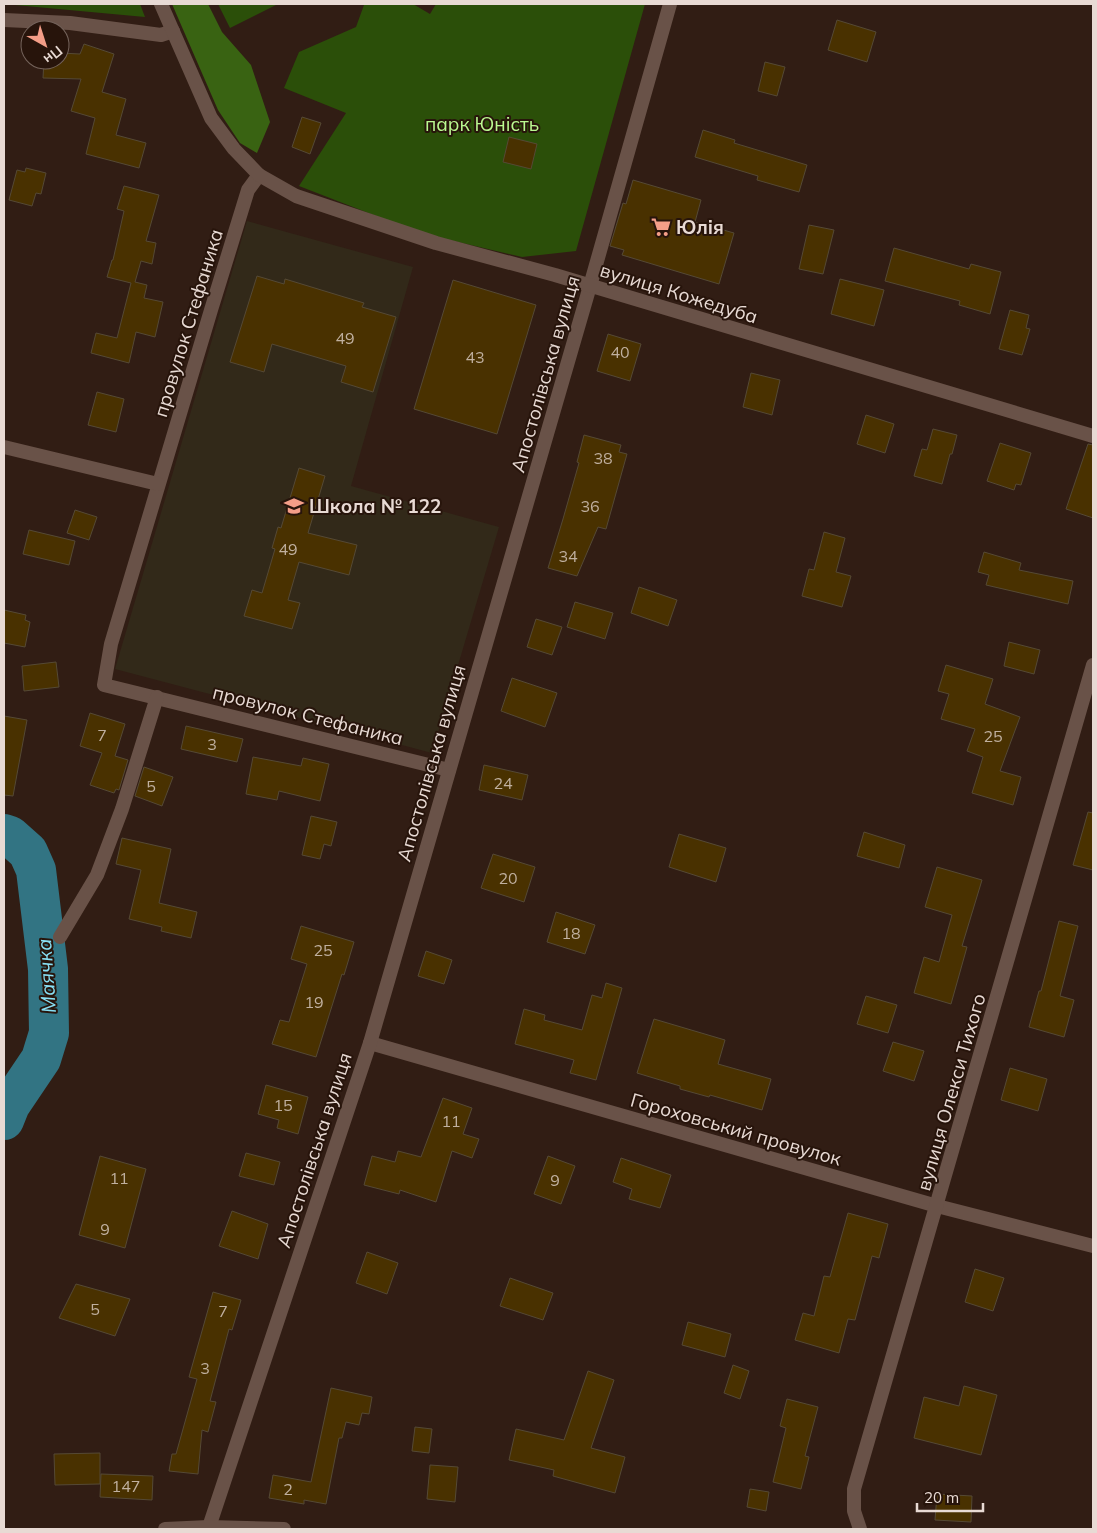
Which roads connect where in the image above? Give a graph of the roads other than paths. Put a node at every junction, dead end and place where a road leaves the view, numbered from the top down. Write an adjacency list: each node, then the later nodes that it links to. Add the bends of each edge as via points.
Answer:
1 (161, 4): 4 (street, вулиця Кожедуба)
2 (670, 4): 6 (street, Апостолівська вулиця)
3 (4, 20): 4 (street, via 70,23 161,35)
4 (173, 30): 5 (street, вулиця Кожедуба, via 211,118 234,150)
5 (259, 175): 6 (street, вулиця Кожедуба, via 296,196 436,243); 9 (street, провулок Стефаника, via 248,190)
6 (590, 286): 7 (street, вулиця Кожедуба); 12 (street, Апостолівська вулиця)
7 (1093, 436)
8 (4, 447): 9 (street)
9 (158, 484): 11 (street, провулок Стефаника, via 111,644 104,685)
10 (1093, 665): 15 (street, вулиця Олекси Тихого)
11 (157, 697): 12 (street, провулок Стефаника); 13 (street, via 122,809 96,875)
12 (449, 770): 14 (street, Апостолівська вулиця)
13 (60, 937)
14 (370, 1043): 15 (street, Гороховський провулок); 17 (street, Апостолівська вулиця)
15 (937, 1206): 16 (street, Гороховський провулок); 20 (street, вулиця Олекси Тихого, via 854,1490 854,1511)
16 (1093, 1246)
17 (209, 1527): 18 (street); 19 (street)
18 (165, 1529)
19 (284, 1529)
20 (860, 1529)

